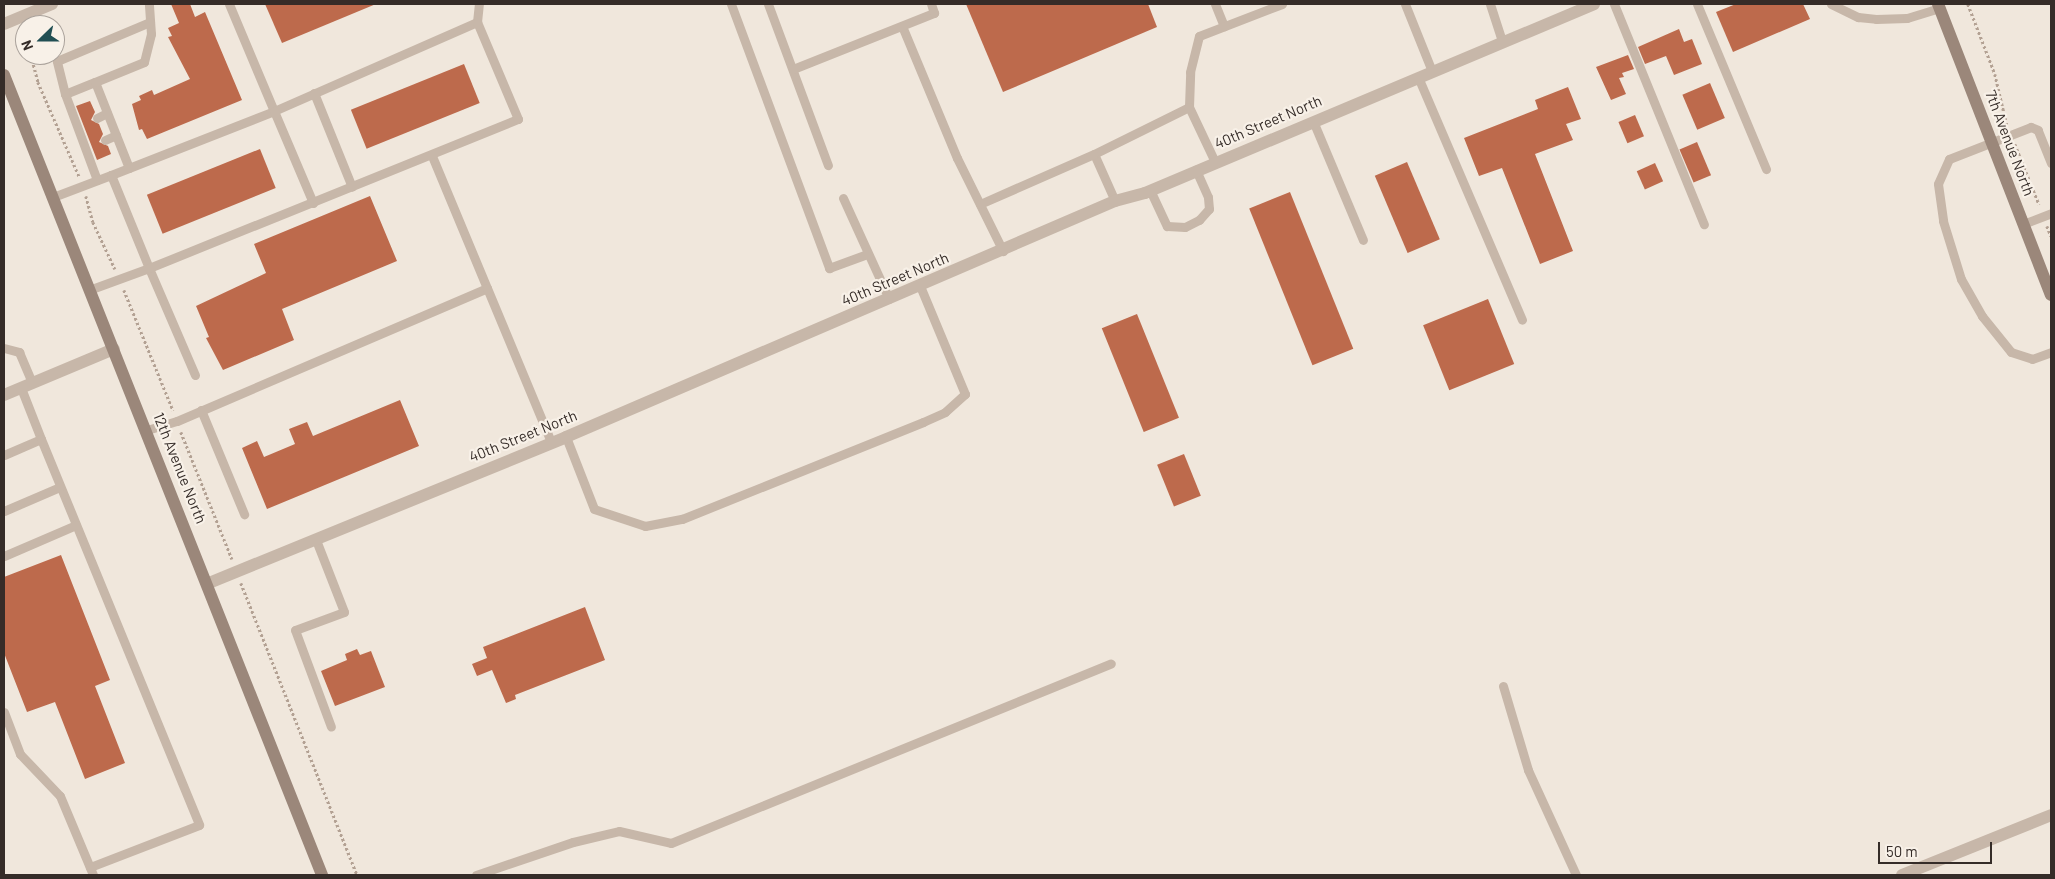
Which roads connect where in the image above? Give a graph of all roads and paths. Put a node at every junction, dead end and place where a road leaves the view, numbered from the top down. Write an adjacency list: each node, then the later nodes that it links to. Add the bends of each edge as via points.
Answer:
1 (52, 4): 20 (street)
2 (149, 4): 18 (lane)
3 (229, 4): 33 (lane)
4 (479, 4): 19 (lane)
5 (731, 4): 65 (lane, via 829,268)
6 (768, 4): 25 (lane)
7 (931, 4): 21 (lane, via 934,13)
8 (1214, 4): 22 (lane)
9 (1282, 4): 22 (lane)
10 (1405, 4): 26 (lane)
11 (1490, 4): 23 (lane)
12 (1594, 4): 23 (street, 40th Street North)
13 (1614, 4): 60 (lane)
14 (1696, 4): 47 (lane)
15 (1831, 4): 17 (lane, via 1858,17 1876,19 1907,18)
16 (1968, 4): 38 (path, via 1995,74 2002,112)
17 (1938, 6): 40 (main road, 7th Avenue North)
18 (150, 22): 29 (lane, via 144,62); 31 (lane, via 57,61)
19 (477, 22): 30 (lane); 42 (lane, via 518,119)
20 (4, 24)
21 (902, 26): 25 (lane); 58 (lane)
22 (1224, 26): 32 (lane, via 1199,36 1190,72)
23 (1502, 41): 26 (street, 40th Street North)
24 (34, 65): 51 (path)
25 (793, 69): 45 (lane)
26 (1432, 71): 28 (street, 40th Street North)
27 (4, 75): 54 (main road, 12th Avenue North)
28 (1418, 77): 36 (street, 40th Street North); 73 (lane)
29 (95, 82): 31 (lane); 34 (lane)
30 (314, 93): 33 (lane); 52 (lane)
31 (65, 94): 50 (lane, via 80,125)
32 (1189, 107): 41 (lane); 43 (lane)
33 (274, 111): 46 (lane); 57 (lane)
34 (107, 114): 35 (lane); 37 (lane)
35 (97, 118)
36 (1313, 121): 43 (street, 40th Street North); 63 (lane)
37 (116, 135): 39 (lane); 46 (lane)
38 (2011, 136): 40 (lane); 44 (lane, via 2035,126); 59 (path)
39 (106, 140)
40 (1993, 143): 61 (main road, 7th Avenue North); 76 (lane, via 1949,160 1938,184 1943,221 1962,280 1982,316 2010,352 2032,359)
41 (1094, 154): 56 (lane); 58 (lane)
42 (432, 156): 52 (lane); 69 (lane)
43 (1215, 162): 48 (street, 40th Street North)
44 (2051, 163)
45 (828, 166)
46 (129, 168): 49 (lane)
47 (1766, 169)
48 (1196, 170): 53 (street, 40th Street North); 53 (lane, via 1208,197 1209,209 1199,220 1185,226 1167,226)
49 (112, 175): 50 (lane); 66 (lane)
50 (97, 180): 51 (lane)
51 (82, 186): 54 (lane); 67 (path, via 93,222)
52 (352, 187): 57 (lane)
53 (1150, 190): 56 (street, 40th Street North)
54 (53, 197): 70 (main road, 12th Avenue North)
55 (843, 198): 65 (lane)
56 (1116, 201): 64 (street, 40th Street North)
57 (313, 203): 66 (lane)
58 (980, 204): 64 (lane)
59 (2048, 215): 61 (lane); 62 (path)
60 (1704, 224)
61 (2023, 224): 71 (main road, 7th Avenue North)
62 (2051, 236)
63 (1364, 240)
64 (1003, 251): 68 (street, 40th Street North)
65 (867, 254): 72 (lane)
66 (149, 268): 67 (lane); 77 (lane)
67 (119, 279): 70 (lane); 81 (path)
68 (920, 286): 72 (street, 40th Street North); 83 (lane, via 965,394 945,412 922,422 682,518 645,526 594,509)
69 (487, 288): 80 (lane); 85 (lane)
70 (89, 290): 75 (main road, 12th Avenue North)
71 (2051, 294)
72 (889, 299): 83 (street, 40th Street North)
73 (1522, 320)
74 (4, 348): 78 (lane, via 19,352)
75 (114, 349): 78 (street); 82 (main road, 12th Avenue North)
76 (2051, 352)
77 (195, 375)
78 (27, 386): 79 (street); 84 (lane)
79 (4, 395)
80 (200, 410): 81 (lane); 89 (lane)
81 (177, 420): 82 (lane); 93 (path)
82 (147, 430): 94 (main road, 12th Avenue North)
83 (566, 437): 85 (street, 40th Street North)
84 (41, 439): 86 (lane); 87 (lane)
85 (551, 442): 91 (street, 40th Street North)
86 (4, 455)
87 (60, 487): 88 (lane); 90 (lane)
88 (4, 511)
89 (244, 514)
90 (76, 525): 92 (lane); 100 (lane, via 199,825)
91 (316, 540): 93 (street, 40th Street North); 98 (lane, via 344,612 295,630)
92 (4, 556)
93 (237, 572): 94 (street, 40th Street North); 102 (path)
94 (209, 584): 101 (main road, 12th Avenue North)
95 (1111, 663): 103 (lane, via 671,843 619,831 573,842)
96 (1503, 686): 104 (lane, via 1528,770)
97 (4, 712): 100 (lane, via 20,754 60,796)
98 (331, 727)
99 (2051, 815): 105 (street)
100 (91, 871)
101 (322, 875)
102 (357, 875)
103 (476, 875)
104 (1576, 875)
105 (1902, 875)

